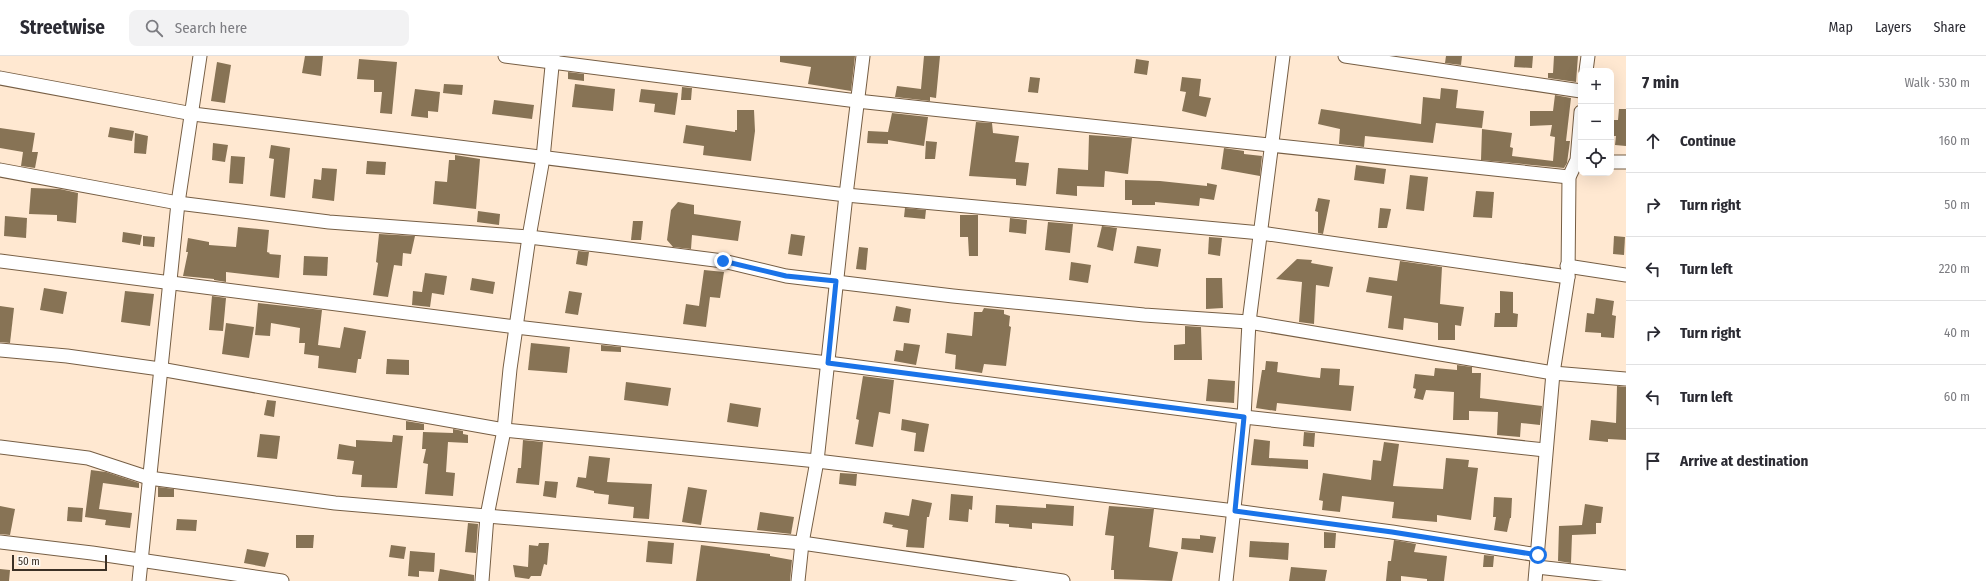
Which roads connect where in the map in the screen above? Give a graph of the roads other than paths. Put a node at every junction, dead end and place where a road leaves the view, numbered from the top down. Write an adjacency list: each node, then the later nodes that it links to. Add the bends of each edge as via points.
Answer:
1 (200, 56): 12 (street)
2 (505, 56): 7 (street)
3 (863, 56): 11 (street)
4 (1283, 56): 13 (street)
5 (1345, 56): 10 (street)
6 (1588, 56): 8 (street)
7 (553, 58): 11 (street); 14 (street)
8 (1586, 68)
9 (0, 78): 12 (street)
10 (1578, 91)
11 (857, 101): 13 (street); 20 (street)
12 (193, 114): 14 (street); 21 (street)
13 (1272, 145): 19 (street); 22 (street)
14 (543, 158): 20 (street); 23 (street)
15 (1578, 162): 19 (street)
16 (1614, 162): 17 (street)
17 (1626, 162)
18 (0, 170): 21 (street)
19 (1569, 177): 25 (street)
20 (846, 195): 22 (street); 27 (street)
21 (178, 203): 23 (street, via 329,222); 28 (street)
22 (1261, 233): 25 (street); 29 (street)
23 (529, 237): 27 (street, via 723,261 786,276); 30 (street)
24 (0, 261): 28 (street)
25 (1567, 272): 26 (street); 34 (street)
26 (1626, 275)
27 (836, 281): 29 (street, via 953,296 1144,315); 32 (street)
28 (170, 284): 30 (street); 33 (street)
29 (1249, 322): 34 (street); 36 (street)
30 (516, 327): 32 (street); 37 (street)
31 (0, 350): 33 (street, via 68,356)
32 (828, 363): 36 (street); 40 (street)
33 (160, 369): 37 (street); 41 (street)
34 (1553, 373): 35 (street); 39 (street)
35 (1626, 379)
36 (1244, 417): 39 (street); 42 (street)
37 (504, 430): 40 (street); 43 (street)
38 (0, 447): 41 (street, via 88,458)
39 (1545, 450): 47 (street)
40 (817, 461): 42 (street); 45 (street)
41 (149, 478): 43 (street, via 335,503); 46 (street)
42 (1235, 511): 47 (street, via 1392,532); 54 (street)
43 (488, 516): 45 (street); 51 (street)
44 (0, 542): 46 (street)
45 (802, 543): 52 (street); 53 (street)
46 (141, 560): 49 (street); 50 (street)
47 (1538, 561): 48 (street); 55 (street)
48 (1626, 577)
49 (139, 581)
50 (282, 581)
51 (482, 581)
52 (798, 581)
53 (1063, 581)
54 (1226, 581)
55 (1535, 581)

